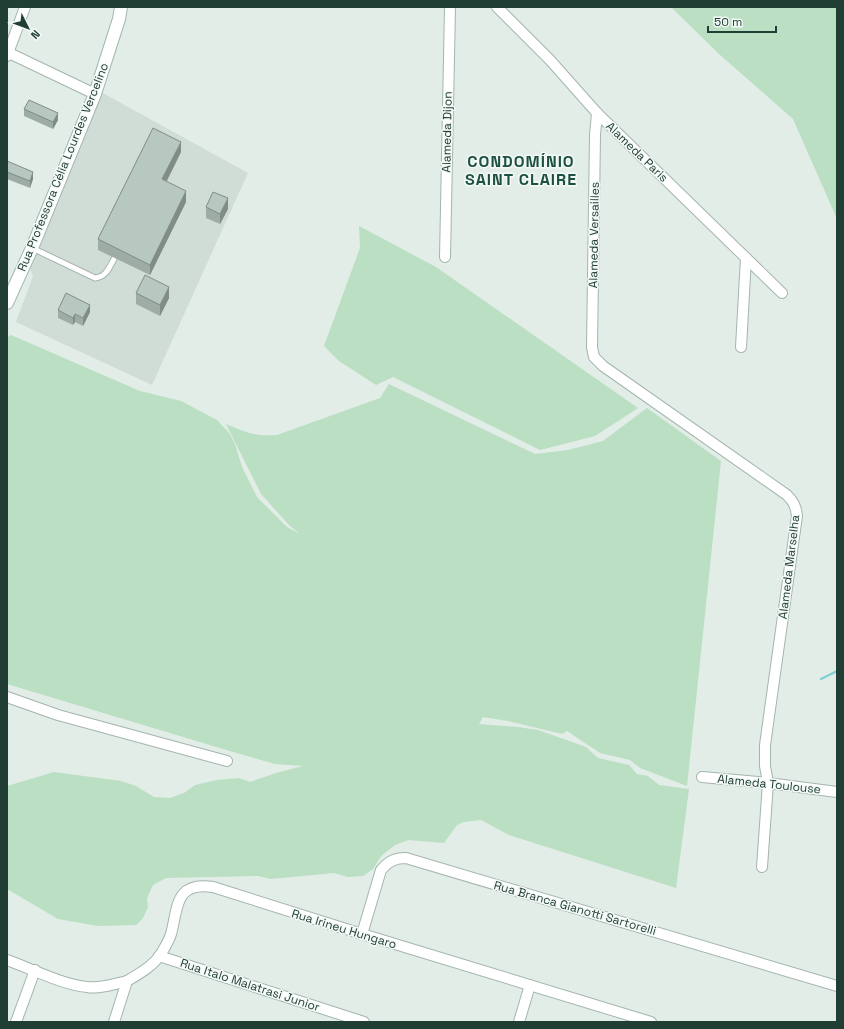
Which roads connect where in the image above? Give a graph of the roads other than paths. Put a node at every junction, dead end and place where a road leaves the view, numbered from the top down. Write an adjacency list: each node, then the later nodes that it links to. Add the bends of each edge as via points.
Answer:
1 (24, 7): 5 (street)
2 (121, 7): 6 (main road, Rua Professora Célia Lourdes Vercelino)
3 (450, 7): 9 (street, Alameda Dijon)
4 (497, 7): 7 (street, Alameda Paris, via 550,60)
5 (8, 53): 6 (street)
6 (95, 94): 8 (main road, Rua Professora Célia Lourdes Vercelino)
7 (597, 113): 10 (street, Alameda Paris); 15 (street, Alameda Versailles, via 594,182)
8 (32, 248): 11 (lane, via 95,278 106,273); 13 (main road, Rua Professora Célia Lourdes Vercelino)
9 (445, 257)
10 (746, 258): 12 (street, Alameda Paris); 14 (street)
11 (114, 259)
12 (782, 293)
13 (7, 302)
14 (741, 347)
15 (594, 357): 19 (street, Alameda Marselha, via 603,366 787,495 796,506 797,516 765,745)
16 (7, 697): 17 (street, via 58,715)
17 (227, 761)
18 (702, 777): 19 (street, Alameda Toulouse)
19 (768, 783): 20 (street, Alameda Toulouse); 21 (street, Alameda Marselha)
20 (837, 792)
21 (762, 867)
22 (362, 934): 23 (street, Rua Irineu Hungaro, via 204,886 195,887 181,897 170,936); 27 (street, Rua Irineu Hungaro); 28 (street, Rua Branca Gianotti Sartorelli, via 381,870 392,860 406,858)
23 (160, 956): 26 (street, Rua Irineu Hungaro); 31 (street, Rua Italo Malatrasi Junior)
24 (7, 960): 25 (street, Rua Irineu Hungaro)
25 (35, 970): 26 (street, Rua Irineu Hungaro, via 88,988 106,987); 29 (street)
26 (127, 981): 30 (street)
27 (530, 985): 32 (street); 33 (street, Rua Irineu Hungaro)
28 (837, 986)
29 (16, 1022)
30 (114, 1022)
31 (364, 1022)
32 (519, 1022)
33 (652, 1022)

